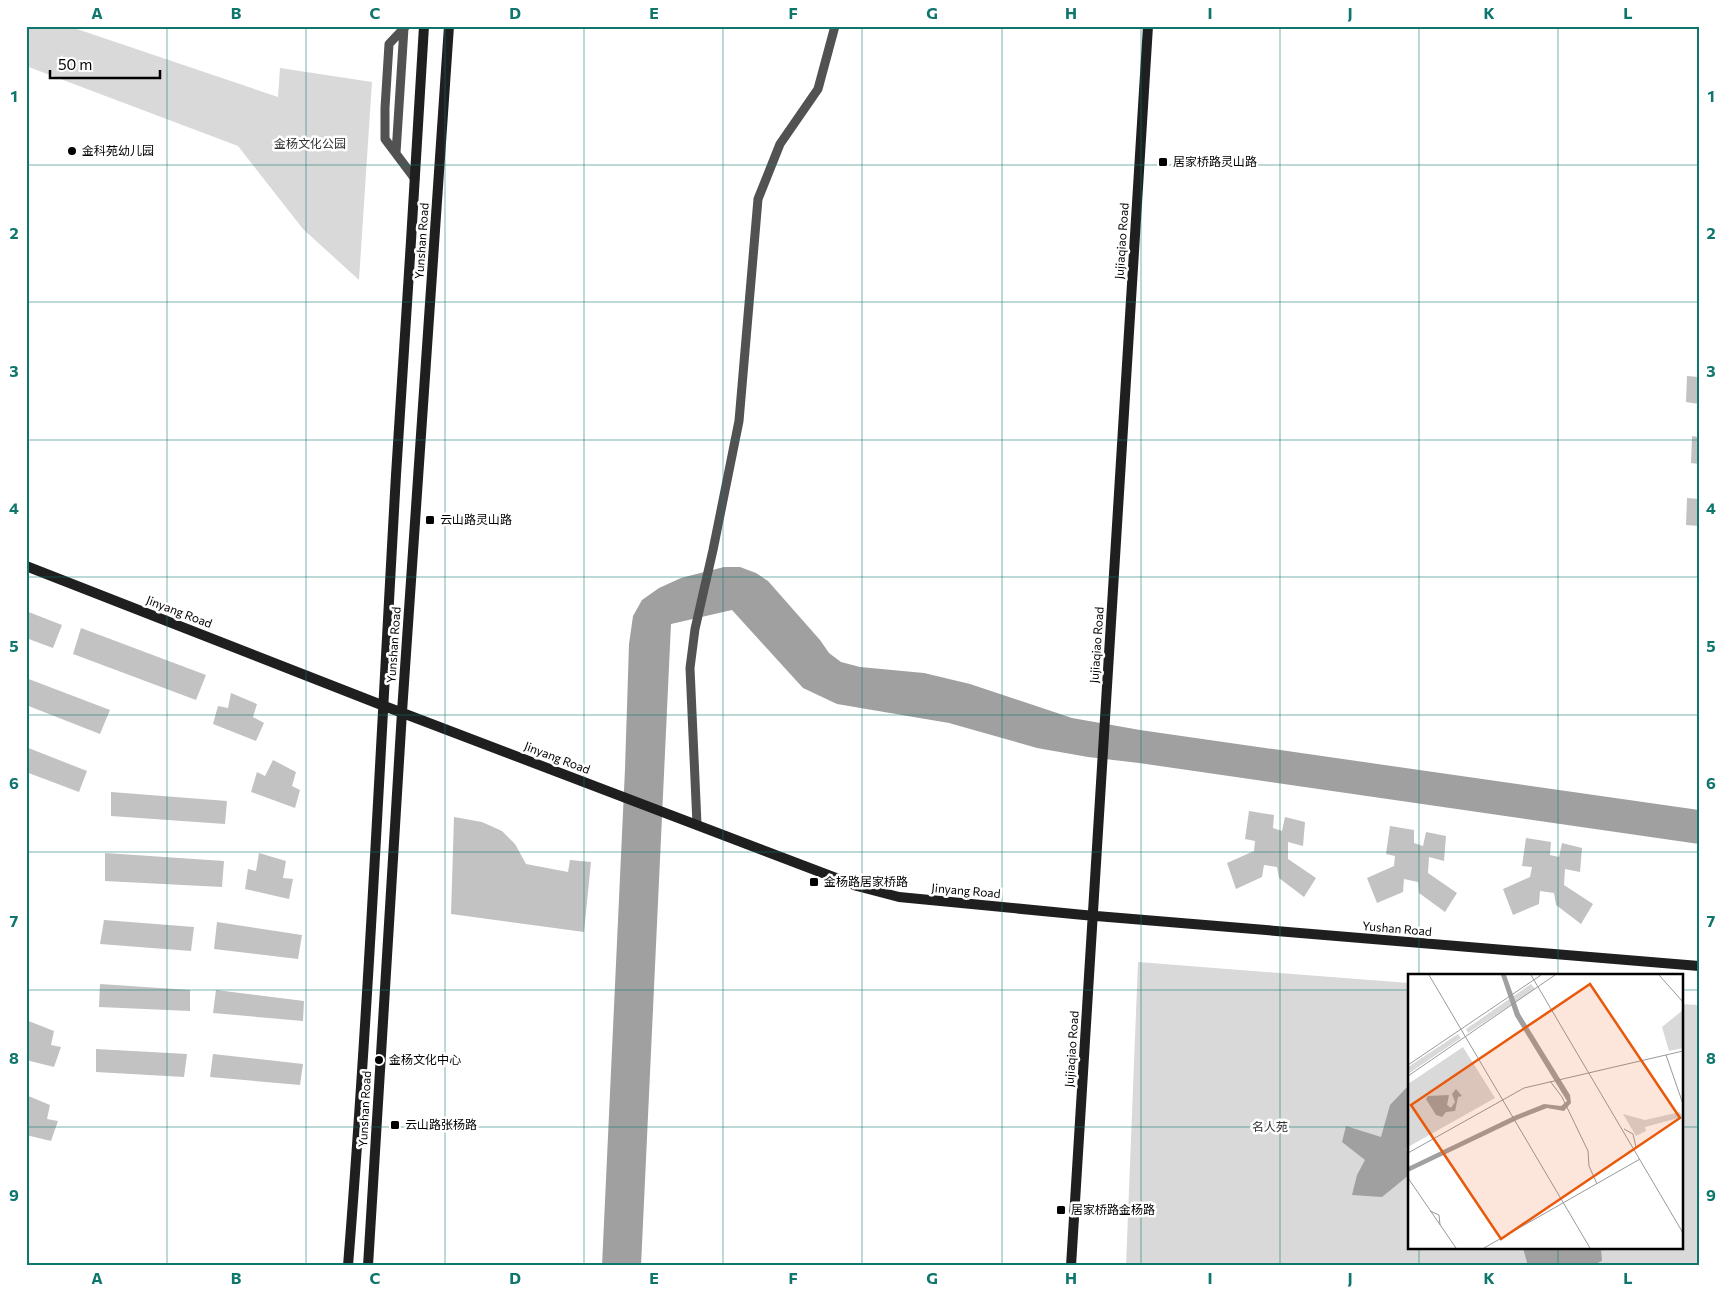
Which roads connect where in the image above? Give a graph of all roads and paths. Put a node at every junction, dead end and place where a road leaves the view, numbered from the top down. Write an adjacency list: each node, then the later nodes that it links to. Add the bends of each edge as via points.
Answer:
1 (424, 26): 7 (street, Yunshan Road)
2 (449, 26): 10 (street, Yunshan Road)
3 (835, 26): 11 (lane, via 818,89 780,144 758,199 739,421 695,629 690,668)
4 (1148, 26): 12 (street, Jujiaqiao Road)
5 (405, 27): 6 (lane); 6 (lane, via 389,44 385,139)
6 (396, 153): 7 (lane)
7 (415, 179): 9 (street, Yunshan Road)
8 (26, 566): 9 (street, Jinyang Road)
9 (384, 706): 10 (street, Jinyang Road); 14 (street, Yunshan Road)
10 (402, 712): 11 (street, Jinyang Road); 15 (street, Yunshan Road)
11 (697, 824): 12 (street, Jinyang Road, via 857,886 899,897)
12 (1093, 916): 13 (street, Yushan Road); 16 (street, Jujiaqiao Road)
13 (1699, 966)
14 (348, 1266)
15 (368, 1266)
16 (1071, 1266)

